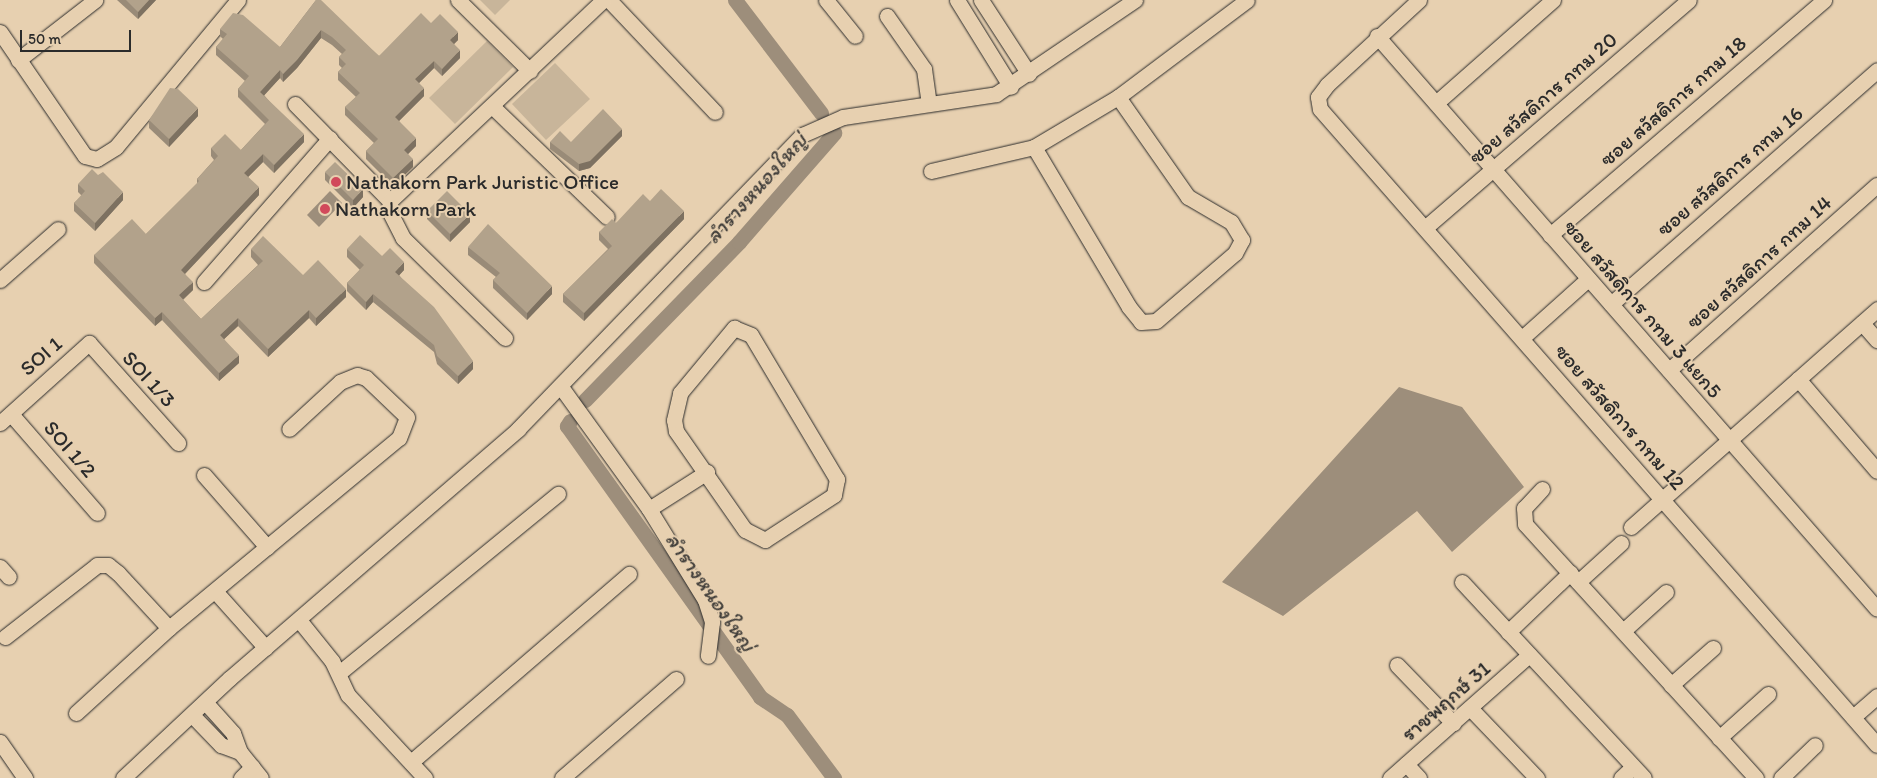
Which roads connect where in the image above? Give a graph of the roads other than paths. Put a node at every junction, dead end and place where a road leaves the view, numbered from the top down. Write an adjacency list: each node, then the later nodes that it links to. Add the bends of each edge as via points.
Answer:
1 (95, 0): 19 (street)
2 (238, 0): 19 (street, via 116,147 97,159 85,156)
3 (458, 0): 21 (street)
4 (603, 0): 21 (street)
5 (609, 0): 29 (street)
6 (826, 0): 17 (street)
7 (957, 0): 23 (street)
8 (981, 0): 22 (street)
9 (1135, 0): 22 (street)
10 (1248, 0): 24 (street)
11 (1419, 0): 18 (street)
12 (1553, 0): 26 (street)
13 (1689, 0): 32 (street, ซอย สวัสดิการ กทม 20)
14 (1824, 0): 39 (street, ซอย สวัสดิการ กทม 18)
15 (887, 16): 25 (street, via 924,68)
16 (0, 32): 19 (street)
17 (855, 36)
18 (1377, 36): 26 (street, ซอย สวัสดิการ กทม 3 แยก5); 37 (street, ซอย สวัสดิการ กทม 12, via 1318,97 1327,120)
19 (18, 60)
20 (1877, 70): 43 (street, ซอย สวัสดิการ กทม 16)
21 (530, 71): 28 (street)
22 (1029, 74): 23 (street)
23 (1011, 87): 25 (street, via 996,94)
24 (1118, 96): 31 (street); 31 (street, via 1188,196 1235,226 1242,240 1235,253 1156,321 1141,322 1129,307)
25 (928, 103): 52 (street, via 843,117 802,135)
26 (1436, 103): 32 (street, ซอย สวัสดิการ กทม 3 แยก5)
27 (295, 104): 30 (street)
28 (493, 107): 35 (street); 36 (street)
29 (715, 112)
30 (330, 138): 35 (street); 42 (street)
31 (1034, 147): 33 (street)
32 (1493, 169): 37 (street, ซอย สวัสดิการ กทม 20); 39 (street, ซอย สวัสดิการ กทม 3 แยก5)
33 (931, 171)
34 (1877, 185): 50 (street, ซอย สวัสดิการ กทม 14)
35 (390, 201): 46 (street, via 389,211 404,238)
36 (606, 217)
37 (1426, 227): 47 (street, ซอย สวัสดิการ กทม 12)
38 (58, 229): 41 (street)
39 (1550, 234): 40 (street, ซอย สวัสดิการ กทม 3 แยก5)
40 (1588, 279): 43 (street, ซอย สวัสดิการ กทม 3 แยก5); 47 (street)
41 (0, 280)
42 (204, 282)
43 (1611, 304): 50 (street, ซอย สวัสดิการ กทม 3 แยก5)
44 (1877, 309): 45 (street)
45 (1862, 323): 48 (street); 51 (street)
46 (505, 338)
47 (1522, 338): 62 (street, ซอย สวัสดิการ กทม 12)
48 (1877, 340)
49 (89, 343): 53 (street, SOI 1); 56 (street, SOI 1/3)
50 (1669, 370): 55 (street, ซอย สวัสดิการ กทม 3 แยก5)
51 (1798, 378): 55 (street); 57 (street)
52 (561, 387): 63 (street); 74 (street)
53 (6, 418): 64 (street, SOI 1/2)
54 (289, 429): 67 (street, via 340,382 356,375 366,378 407,417 399,438)
55 (1729, 440): 62 (street); 73 (street, ซอย สวัสดิการ กทม 3 แยก5)
56 (178, 443)
57 (1877, 471)
58 (707, 472): 58 (street, via 745,530 765,540 834,495 837,479 751,335 742,329 734,328 726,337 680,393 675,406 676,431); 63 (street)
59 (204, 475): 67 (street)
60 (1542, 489): 69 (street, via 1521,516)
61 (558, 494): 84 (street)
62 (1662, 499): 65 (street); 93 (street, ซอย สวัสดิการ กทม 12)
63 (649, 509): 81 (street, via 705,600 712,622)
64 (97, 513)
65 (1630, 527)
66 (1621, 543): 69 (street)
67 (267, 547): 71 (street)
68 (629, 574): 100 (street)
69 (1574, 578): 76 (street); 77 (street)
70 (1462, 582): 77 (street)
71 (215, 591): 75 (street); 79 (street)
72 (1666, 592): 76 (street)
73 (1877, 609)
74 (299, 620): 79 (street); 84 (street)
75 (169, 628): 78 (street, via 118,573 108,565 97,565); 91 (street)
76 (1622, 631): 86 (street)
77 (1508, 632): 82 (street)
78 (5, 637)
79 (266, 648): 89 (street)
80 (1713, 648): 86 (street)
81 (710, 650)
82 (1529, 655): 90 (street, ราชพฤกษ์ 31); 102 (street)
83 (1397, 665): 94 (street)
84 (339, 673): 100 (street, via 348,695)
85 (676, 679): 108 (street)
86 (1671, 684): 95 (street)
87 (1768, 694): 95 (street)
88 (1877, 696): 93 (street)
89 (206, 703): 92 (street); 99 (street, via 234,733)
90 (1470, 708): 94 (street, ราชพฤกษ์ 31); 111 (street)
91 (76, 713)
92 (192, 716): 99 (street, via 221,746); 105 (street)
93 (1852, 717): 97 (street, ซอย สวัสดิการ กทม 12)
94 (1453, 723): 101 (street, ราชพฤกษ์ 31)
95 (1719, 738): 113 (street)
96 (0, 742): 104 (street)
97 (1877, 745)
98 (1815, 746): 114 (street)
99 (240, 752): 103 (street)
100 (411, 762): 107 (street)
101 (1406, 764): 109 (street, ราชพฤกษ์ 31); 110 (street)
102 (1638, 772): 112 (street)
103 (257, 773): 106 (street)
104 (25, 778)
105 (123, 778)
106 (240, 778)
107 (425, 778)
108 (562, 778)
109 (1390, 778)
110 (1419, 778)
111 (1537, 778)
112 (1621, 778)
113 (1756, 778)
114 (1781, 778)

